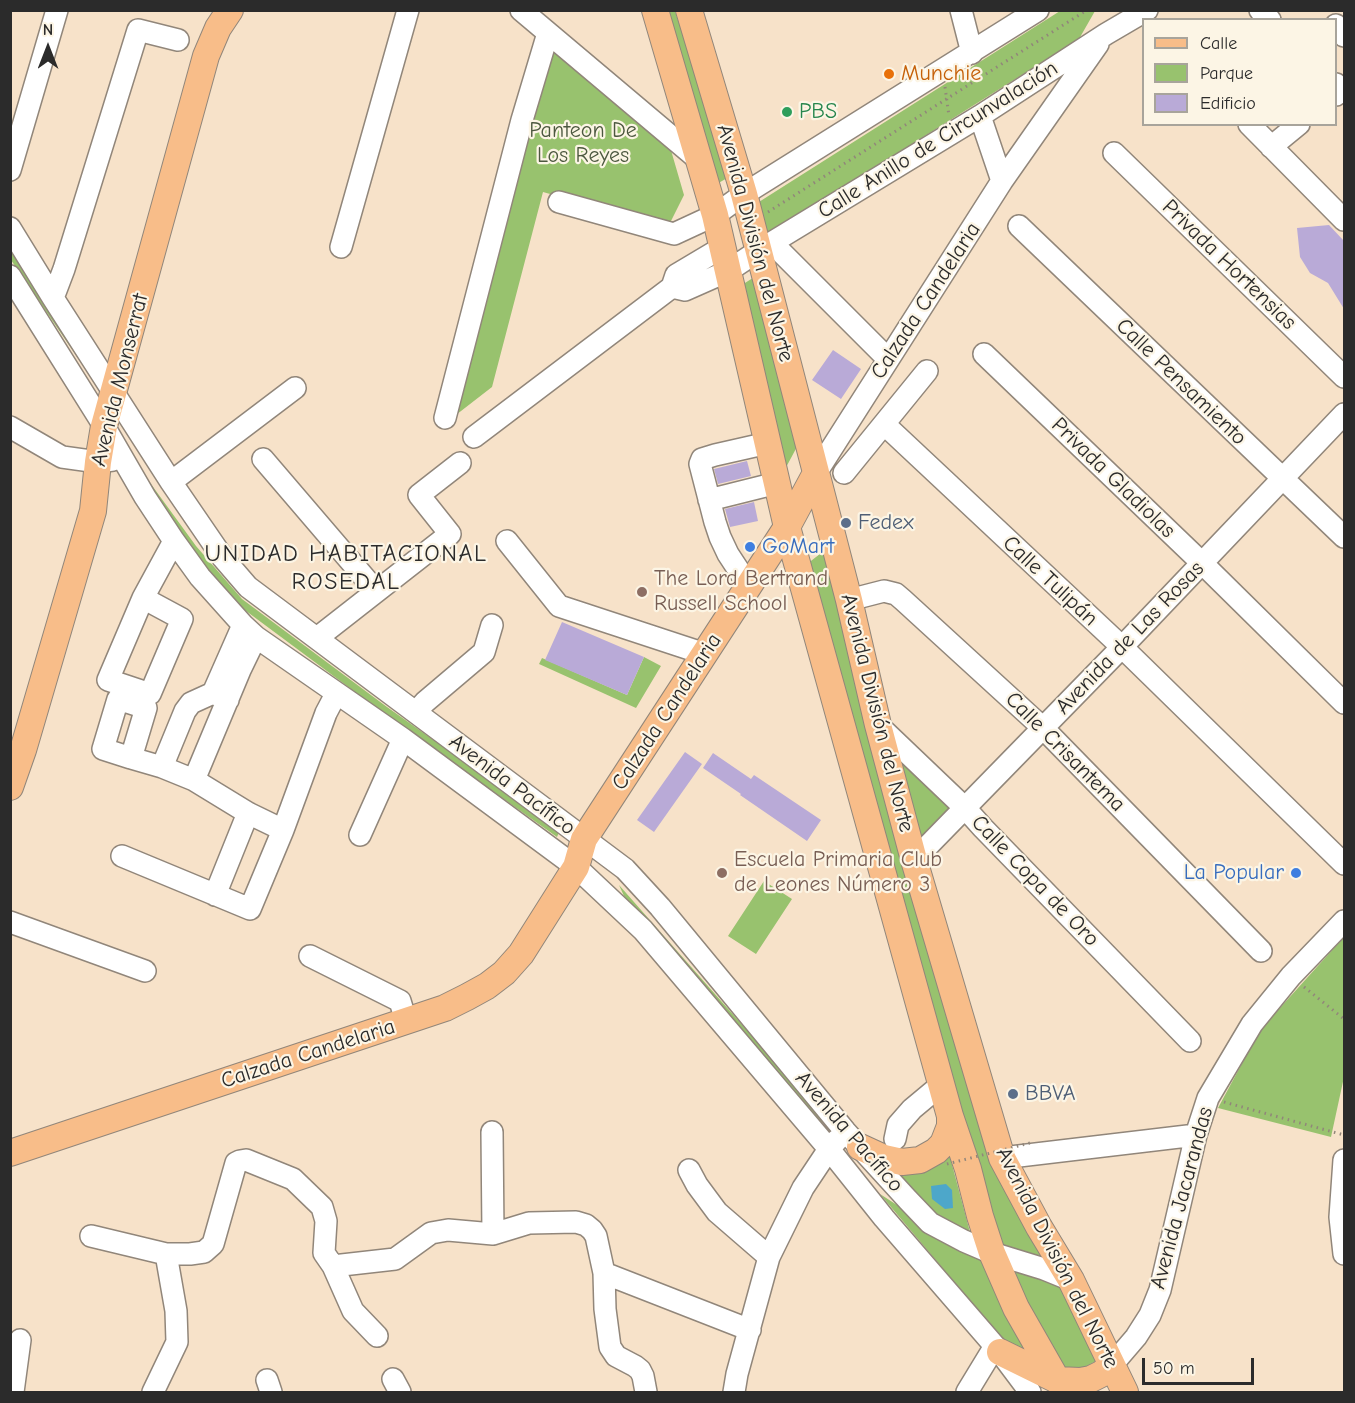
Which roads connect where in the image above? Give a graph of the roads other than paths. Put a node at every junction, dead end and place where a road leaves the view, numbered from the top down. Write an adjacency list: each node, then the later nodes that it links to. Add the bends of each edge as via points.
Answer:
1 (57, 10): 21 (street)
2 (230, 10): 39 (main road, Avenida Monserrat, via 206,56)
3 (408, 10): 29 (street)
4 (521, 10): 11 (street)
5 (655, 10): 20 (main road, Avenida División del Norte)
6 (689, 10): 23 (main road, Avenida División del Norte)
7 (961, 10): 14 (street)
8 (1038, 10): 14 (street)
9 (1119, 10): 12 (street, Calzada Candelaria)
10 (1144, 15): 12 (street, Calle Anillo de Circunvalación)
11 (548, 33): 20 (street); 41 (street)
12 (1106, 34): 15 (street, Calle Anillo de Circunvalación); 22 (street, Calzada Candelaria)
13 (178, 40): 33 (street, via 138,30)
14 (972, 53): 23 (street)
15 (980, 116): 22 (street); 30 (street, Calle Anillo de Circunvalación)
16 (1251, 126): 18 (street)
17 (1297, 126): 18 (street)
18 (1271, 147): 25 (street)
19 (1114, 153): 37 (street, Privada Hortensias)
20 (699, 160): 26 (main road, Avenida División del Norte)
21 (10, 170)
22 (1002, 181): 35 (street, Calzada Candelaria)
23 (744, 194): 26 (street); 30 (main road, Avenida División del Norte, via 751,222)
24 (559, 202): 26 (street, via 674,234)
25 (1342, 212)
26 (715, 215): 31 (main road, Avenida División del Norte)
27 (1019, 226): 54 (street, Calle Pensamiento)
28 (10, 228): 33 (street, Avenida Pacífico)
29 (341, 247)
30 (765, 247): 31 (street, Calle Anillo de Circunvalación); 35 (street); 52 (main road, Avenida División del Norte)
31 (725, 259): 45 (street, Calle Anillo de Circunvalación, via 676,275 672,287); 46 (main road, Avenida División del Norte)
32 (10, 276): 43 (street, Avenida Pacífico)
33 (53, 298): 39 (street, Avenida Pacífico)
34 (984, 354): 62 (street, Privada Gladiolas)
35 (888, 358): 52 (street, Calzada Candelaria)
36 (927, 371): 42 (street)
37 (1344, 377)
38 (295, 388): 55 (street)
39 (113, 391): 43 (main road, Avenida Monserrat); 47 (street, Avenida Pacífico)
40 (1344, 414): 54 (street, Avenida de Las Rosas)
41 (445, 418)
42 (884, 424): 53 (street); 70 (street, Calle Tulipán)
43 (104, 426): 48 (street, Avenida Pacífico); 50 (main road, Avenida Monserrat)
44 (10, 427): 50 (street, via 62,457)
45 (474, 437)
46 (768, 443): 56 (main road, Avenida División del Norte); 57 (street, via 702,459)
47 (147, 446): 48 (street); 55 (street, Avenida Pacífico)
48 (123, 459): 50 (street); 60 (street, Avenida Pacífico)
49 (263, 459): 64 (street)
50 (98, 462): 79 (main road, Avenida Monserrat, via 93,511)
51 (460, 463): 64 (street, via 419,495 450,534)
52 (816, 473): 58 (main road, Calzada Candelaria); 66 (main road, Avenida División del Norte)
53 (844, 473)
54 (1283, 479): 59 (street, Calle Pensamiento); 62 (street, Avenida de Las Rosas)
55 (171, 482): 69 (street, Avenida Pacífico, via 223,558 248,587)
56 (777, 483): 57 (street); 58 (main road, Avenida División del Norte)
57 (709, 500): 63 (street, via 728,554)
58 (787, 527): 63 (main road, Calzada Candelaria); 101 (main road, Avenida División del Norte)
59 (1344, 537)
60 (174, 541): 65 (street); 68 (street, Avenida Pacífico, via 200,577)
61 (507, 542): 71 (street, via 559,606)
62 (1202, 563): 70 (street, Avenida de Las Rosas); 74 (street, Privada Gladiolas)
63 (749, 586): 71 (main road, Calzada Candelaria)
64 (376, 591): 69 (street)
65 (143, 598)
66 (849, 600): 76 (main road, Avenida División del Norte); 77 (street, Calle Crisantema, via 884,591 896,594)
67 (492, 625): 75 (street, via 484,652)
68 (249, 631): 72 (street, Avenida Pacífico); 73 (street)
69 (317, 638): 75 (street, Avenida Pacífico)
70 (1122, 647): 77 (street, Avenida de Las Rosas); 91 (street, Calle Tulipán)
71 (705, 654): 88 (main road, Calzada Candelaria)
72 (336, 694): 78 (street, Avenida Pacífico); 86 (street)
73 (220, 697): 81 (street, via 191,703); 82 (street)
74 (1344, 703)
75 (416, 711): 88 (street, Avenida Pacífico)
76 (878, 725): 84 (street, Calle Copa de Oro); 90 (main road, Avenida División del Norte)
77 (1043, 728): 84 (street, Avenida de Las Rosas); 96 (street, Calle Crisantema)
78 (403, 739): 87 (street); 92 (street, Avenida Pacífico)
79 (17, 747): 83 (main road, Avenida Monserrat)
80 (131, 758): 81 (street)
81 (162, 767): 82 (street)
82 (194, 780): 85 (street)
83 (10, 787)
84 (965, 808): 90 (street, Avenida de Las Rosas); 100 (street, Calle Copa de Oro)
85 (248, 813): 86 (street); 93 (street)
86 (284, 830): 93 (street, via 250,909)
87 (360, 835)
88 (584, 840): 92 (main road, Calzada Candelaria); 105 (street, Avenida Pacífico, via 625,869 660,907)
89 (122, 856): 93 (street)
90 (914, 860): 109 (main road, Avenida División del Norte)
91 (1344, 864)
92 (576, 867): 99 (main road, Calzada Candelaria, via 521,954 504,973 445,1008); 107 (street, Avenida Pacífico, via 643,930)
93 (215, 895)
94 (1344, 921): 104 (street, Avenida Jacarandas, via 1252,1024 1208,1098)
95 (10, 922): 98 (street)
96 (1261, 951)
97 (310, 956): 99 (street, via 399,1001)
98 (145, 971)
99 (406, 1021): 108 (main road, Calzada Candelaria)
100 (1190, 1041)
101 (942, 1084): 102 (main road, Avenida División del Norte); 106 (street, via 898,1125)
102 (950, 1116): 105 (main road, via 943,1144 920,1160 884,1158); 114 (main road, Avenida División del Norte)
103 (492, 1132): 112 (street)
104 (1196, 1136): 109 (street); 125 (street, Avenida Jacarandas, via 1160,1290 1136,1337)
105 (853, 1139): 107 (street); 114 (street, Avenida Pacífico, via 930,1223)
106 (896, 1139)
107 (829, 1149): 117 (street, via 803,1188); 124 (street, Avenida Pacífico)
108 (10, 1152)
109 (1002, 1158): 120 (main road, Avenida División del Norte)
110 (1344, 1160): 116 (street, via 1340,1217)
111 (689, 1170): 117 (street, via 717,1212)
112 (493, 1234): 118 (street, via 448,1230 430,1233 395,1259); 119 (street, via 530,1223 586,1225 596,1236)
113 (91, 1236): 115 (street)
114 (992, 1253): 120 (street, Avenida Pacífico); 126 (main road, Avenida División del Norte, via 1016,1308)
115 (166, 1254): 118 (street, via 204,1252 213,1244 236,1163 246,1160 293,1179 322,1207 326,1221 324,1253); 128 (street, via 177,1342)
116 (1344, 1254)
117 (769, 1257): 121 (street)
118 (333, 1266): 122 (street, via 352,1311)
119 (604, 1273): 121 (street); 129 (street, via 610,1347 616,1356 640,1370)
120 (1071, 1280): 125 (main road, Avenida División del Norte)
121 (750, 1330): 130 (street)
122 (377, 1336)
123 (20, 1340): 127 (street)
124 (997, 1349): 126 (main road); 131 (street); 132 (street)
125 (1112, 1365): 126 (main road, via 1101,1374); 133 (main road, Avenida División del Norte)
126 (1062, 1386)
127 (14, 1392)
128 (153, 1392)
129 (646, 1392)
130 (734, 1392)
131 (967, 1392)
132 (1030, 1392)
133 (1125, 1392)

